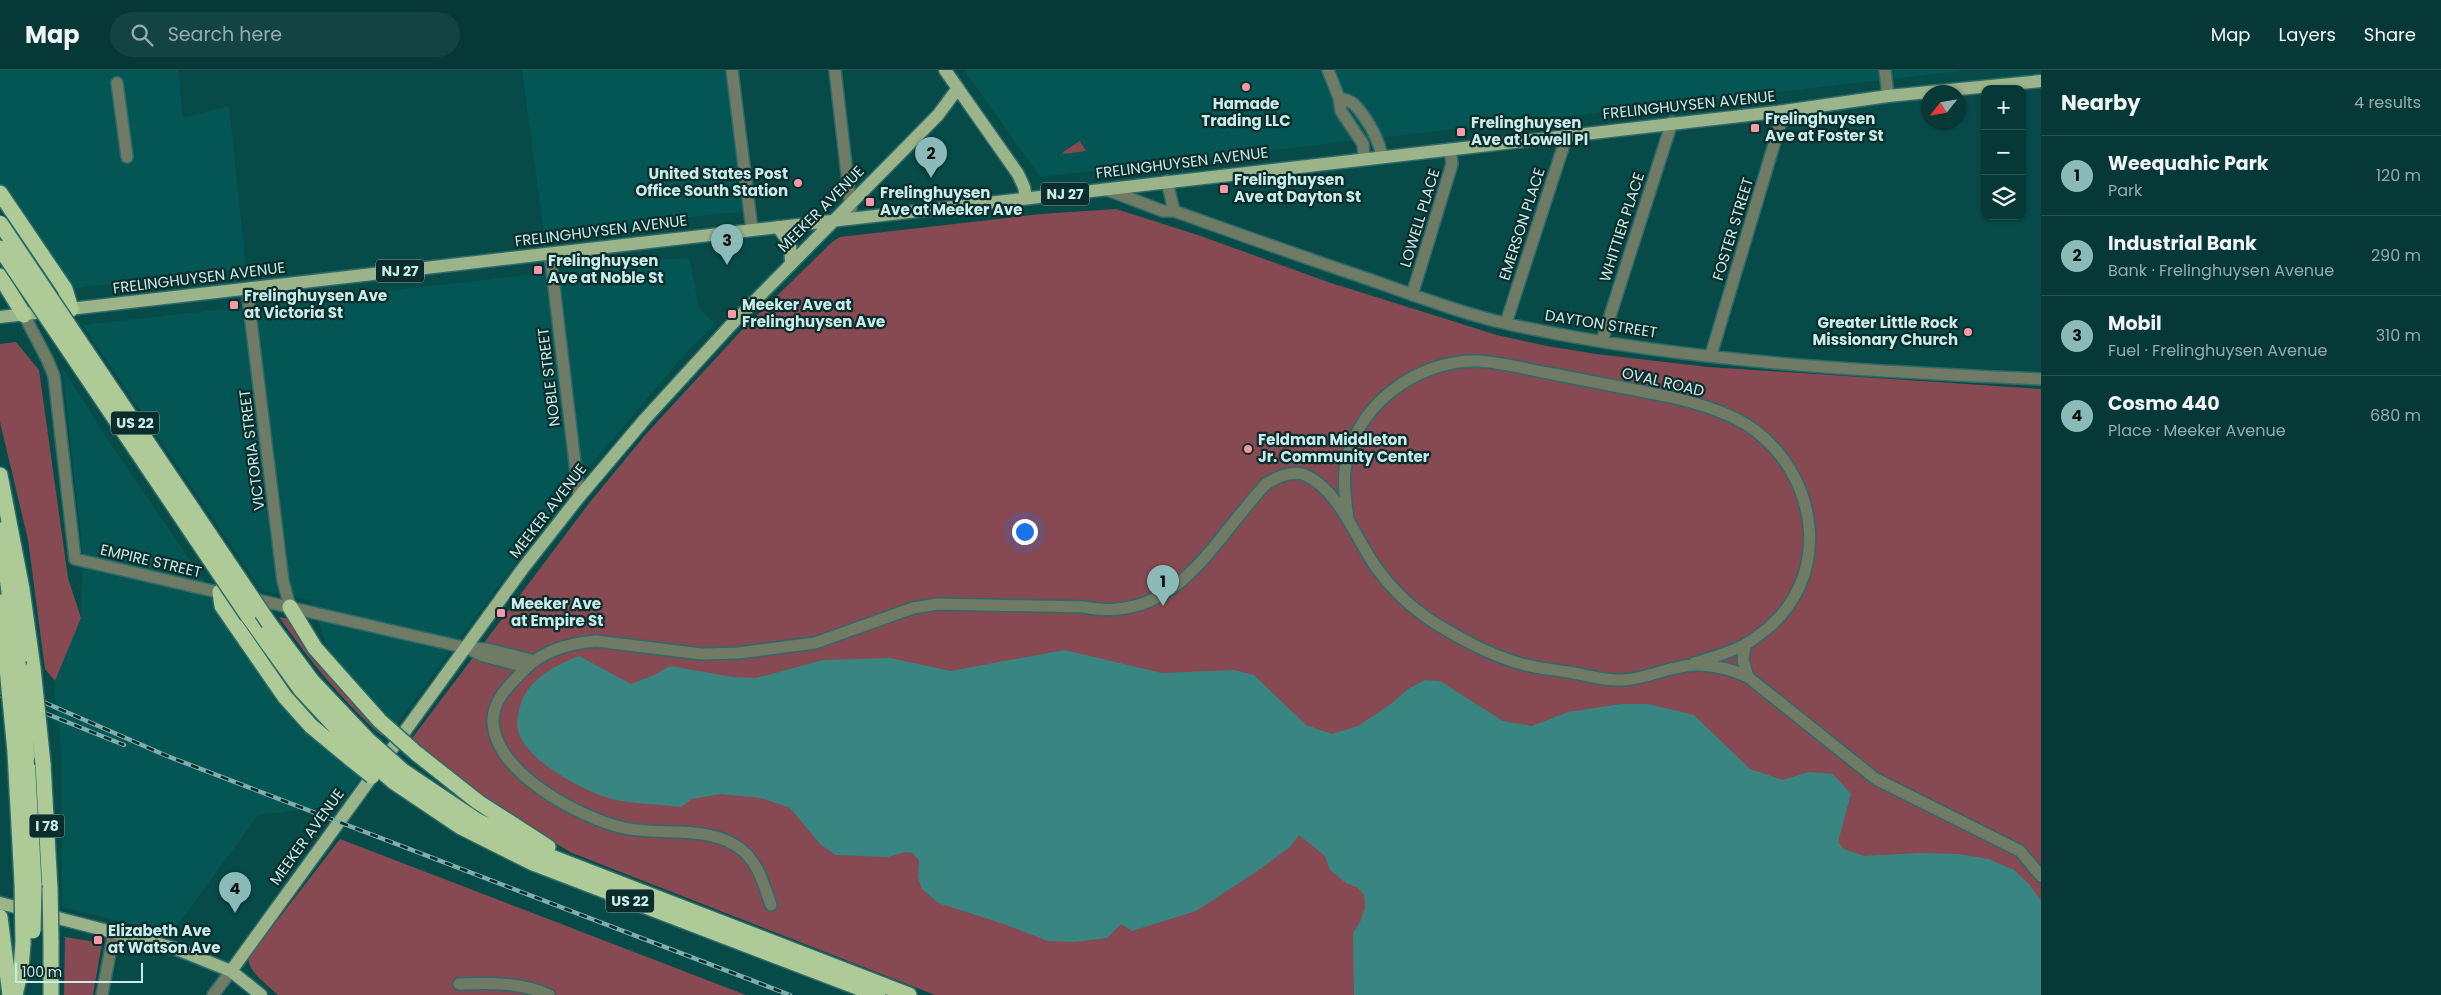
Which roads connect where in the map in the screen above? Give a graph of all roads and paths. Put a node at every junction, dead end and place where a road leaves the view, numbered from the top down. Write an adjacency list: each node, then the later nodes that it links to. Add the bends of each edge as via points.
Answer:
1 (732, 70): 28 (street)
2 (835, 70): 22 (street)
3 (945, 70): 8 (main road)
4 (1328, 70): 10 (street)
5 (1885, 70): 9 (street)
6 (2041, 81): 9 (main road, FRELINGHUYSEN AVENUE / NJ 27)
7 (117, 83): 15 (street)
8 (958, 88): 21 (main road, via 1018,174); 22 (main road, MEEKER AVENUE, via 943,109)
9 (1888, 96): 11 (main road, FRELINGHUYSEN AVENUE / NJ 27)
10 (1339, 98): 16 (street, via 1352,102 1380,143); 17 (street, via 1340,111 1363,144)
11 (1784, 111): 12 (main road, FRELINGHUYSEN AVENUE / NJ 27); 41 (street, FOSTER STREET)
12 (1672, 122): 13 (main road, FRELINGHUYSEN AVENUE / NJ 27); 40 (street, WHITTIER PLACE)
13 (1568, 135): 14 (main road, FRELINGHUYSEN AVENUE / NJ 27); 39 (street, EMERSON PLACE)
14 (1450, 149): 16 (main road, FRELINGHUYSEN AVENUE / NJ 27); 34 (street, LOWELL PLACE, via 1452,164)
15 (127, 157)
16 (1382, 157): 17 (main road, FRELINGHUYSEN AVENUE / NJ 27)
17 (1364, 159): 18 (main road, FRELINGHUYSEN AVENUE / NJ 27)
18 (1167, 181): 19 (main road, FRELINGHUYSEN AVENUE / NJ 27); 23 (street)
19 (1104, 189): 21 (main road, FRELINGHUYSEN AVENUE / NJ 27); 23 (street, DAYTON STREET, via 1163,211)
20 (2, 197): 36 (highway, via 65,289)
21 (1026, 198): 24 (main road, FRELINGHUYSEN AVENUE / NJ 27)
22 (850, 202): 24 (street); 25 (main road, MEEKER AVENUE)
23 (1174, 211): 34 (street, DAYTON STREET)
24 (853, 218): 25 (main road, FRELINGHUYSEN AVENUE / NJ 27)
25 (832, 221): 27 (main road, FRELINGHUYSEN AVENUE / NJ 27); 31 (main road, MEEKER AVENUE)
26 (0, 223): 57 (highway, US 22, bridge)
27 (778, 227): 28 (main road, FRELINGHUYSEN AVENUE / NJ 27); 31 (main road, via 790,244)
28 (752, 230): 30 (main road, FRELINGHUYSEN AVENUE / NJ 27)
29 (0, 248): 57 (highway, US 22, bridge, via 248,616 301,690)
30 (550, 253): 33 (main road, FRELINGHUYSEN AVENUE / NJ 27); 44 (street, NOBLE STREET)
31 (791, 262): 44 (main road, MEEKER AVENUE)
32 (1, 278): 35 (highway, via 4,288); 37 (highway)
33 (247, 289): 36 (main road, FRELINGHUYSEN AVENUE / NJ 27); 50 (street, VICTORIA STREET, via 283,581)
34 (1412, 295): 39 (street, DAYTON STREET)
35 (0, 299)
36 (71, 309): 37 (main road, FRELINGHUYSEN AVENUE / NJ 27)
37 (24, 314): 38 (main road, FRELINGHUYSEN AVENUE / NJ 27); 48 (street, EMPIRE STREET, via 54,376 75,560)
38 (0, 317)
39 (1506, 323): 40 (street, DAYTON STREET)
40 (1602, 342): 41 (street, DAYTON STREET)
41 (1711, 356): 42 (street, DAYTON STREET)
42 (2041, 379)
43 (0, 474): 45 (highway)
44 (579, 496): 52 (main road, MEEKER AVENUE)
45 (4, 519): 47 (highway)
46 (1348, 520): 51 (street, OVAL ROAD, via 1346,469 1350,450 1364,423 1380,402 1400,385 1438,366 1465,362 1496,363 1698,403 1742,422 1767,442 1792,473 1805,503 1810,543 1800,588 1783,614); 54 (street, via 1317,483 1295,473 1266,484 1184,582 1160,598 1132,608 1103,610 938,604 913,608 815,643 702,654 596,641 553,650); 55 (street, via 1378,571 1412,605 1448,631 1497,656 1523,664 1622,680)
47 (11, 562): 53 (highway); 69 (highway, I 78, bridge, via 33,668 43,764 50,889)
48 (220, 592): 50 (street, EMPIRE STREET); 57 (highway, via 222,606 285,697 319,733)
49 (0, 602): 53 (highway)
50 (290, 607): 52 (street, EMPIRE STREET); 60 (highway, bridge, via 315,648 380,721 416,754 516,828)
51 (1745, 645): 55 (street, OVAL ROAD); 56 (street, via 1743,660)
52 (467, 648): 54 (street, EMPIRE STREET, via 483,656); 65 (main road, MEEKER AVENUE)
53 (12, 659): 68 (highway, bridge, via 28,884 28,944)
54 (531, 664): 62 (street, via 507,688 493,720 499,741 514,766 550,795 600,820 624,828 712,835 736,845 756,864)
55 (1685, 666): 56 (street, via 1715,667)
56 (1748, 677): 59 (street, via 1876,779 2003,841 2020,851)
57 (359, 750): 58 (highway, bridge); 58 (highway, US 22, bridge)
58 (396, 781): 60 (highway, US 22, via 457,808 546,855); 74 (highway, US 22, via 424,811 548,870)
59 (2041, 876)
60 (627, 887): 75 (highway, US 22)
61 (0, 902): 64 (main road)
62 (771, 905)
63 (0, 917): 67 (highway)
64 (114, 932): 65 (main road, via 174,948); 70 (street)
65 (231, 971): 71 (street, MEEKER AVENUE); 72 (main road)
66 (459, 984): 73 (street, via 496,983 535,988)
67 (10, 995)
68 (16, 995)
69 (51, 995)
70 (102, 995)
71 (213, 995)
72 (260, 995)
73 (549, 995)
74 (878, 995)
75 (909, 995)

